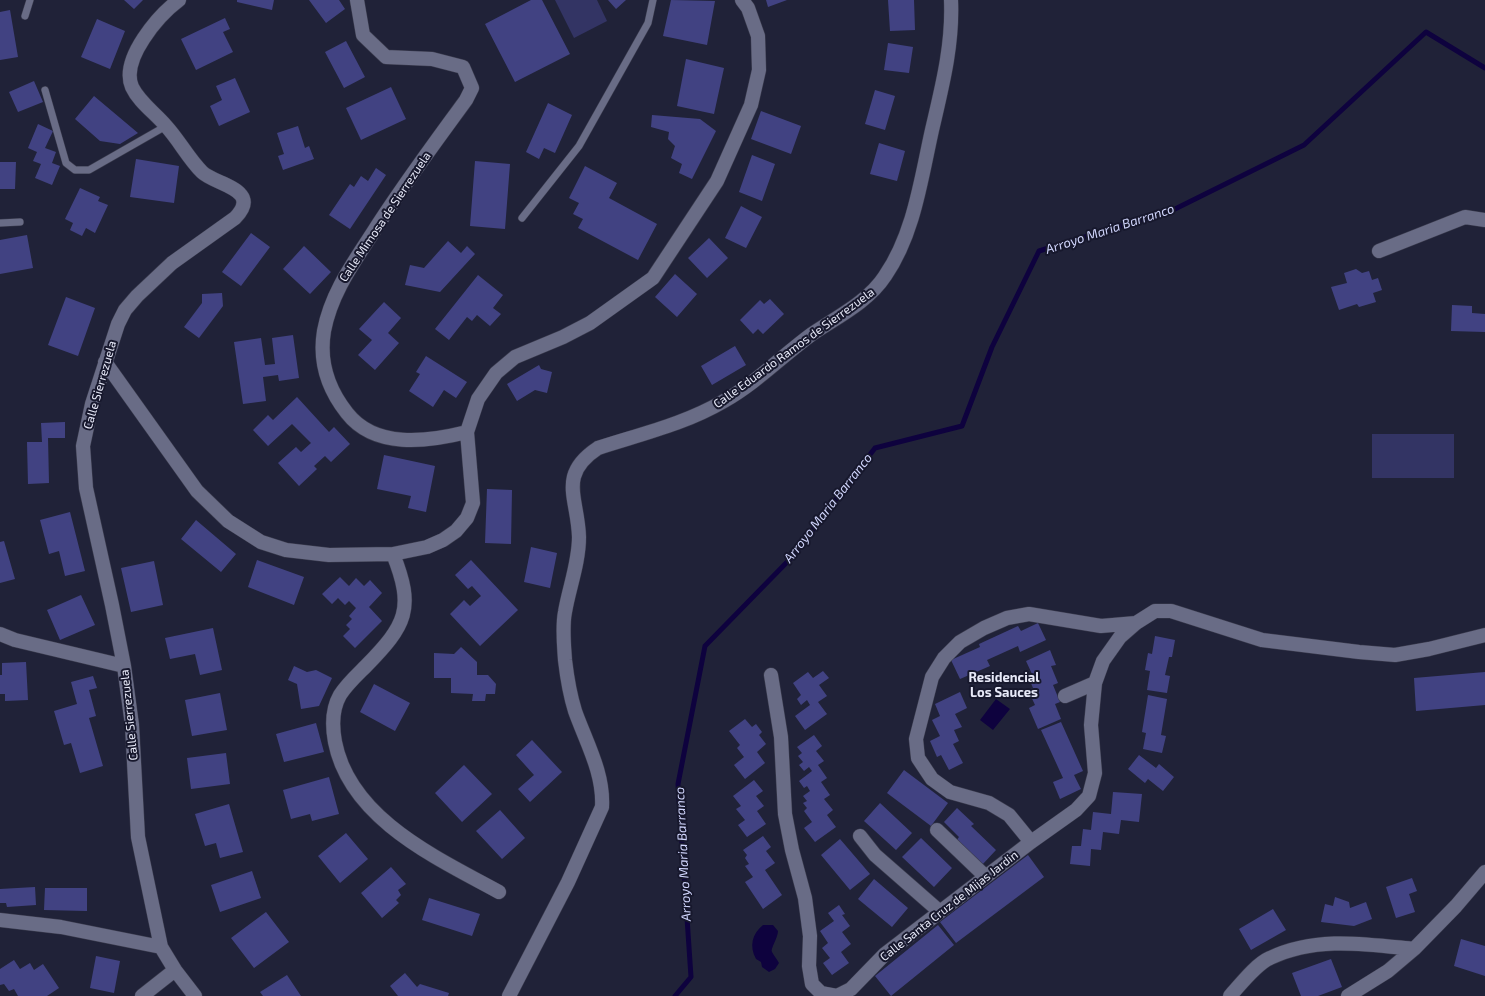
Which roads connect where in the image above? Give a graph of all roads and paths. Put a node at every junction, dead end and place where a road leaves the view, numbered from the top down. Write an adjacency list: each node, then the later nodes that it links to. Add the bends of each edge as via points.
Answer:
1 (30, 0): 7 (lane)
2 (179, 0): 9 (street, Calle Sierrezuela, via 141,42 132,59 130,75 132,86 139,98)
3 (357, 0): 16 (street, Calle Mimosa de Sierrezuela, via 362,35 386,57 432,60 463,67 472,88 342,280 324,332 323,356 327,381 338,402 352,419 370,432 393,439 414,441 438,440)
4 (653, 0): 10 (lane, via 648,23 579,146)
5 (742, 0): 16 (street, via 748,8 758,36 759,70 751,105 718,182 653,278 590,322 515,357 496,373 478,399)
6 (951, 0): 38 (street, Calle Eduardo Ramos de Sierrezuela, via 952,23 948,57 909,227 886,275 876,288 726,400 690,419 598,448 586,456 576,468 573,483 579,537 564,614 565,661 575,710 600,782 602,807 568,882)
7 (25, 16)
8 (45, 90): 9 (lane, via 66,163 75,170 89,170)
9 (166, 126): 15 (street, Calle Sierrezuela, via 202,172 237,189 243,205 234,218 172,263 137,296 125,310 118,324)
10 (522, 218)
11 (1485, 220): 14 (street, via 1465,217)
12 (20, 222): 13 (lane)
13 (0, 223)
14 (1379, 251)
15 (105, 362): 17 (street, via 197,491 222,516 243,532 261,542 309,554); 21 (street, Calle Sierrezuela, via 87,424 83,446 84,466 86,488)
16 (467, 432): 17 (street, via 473,503 467,518 456,531 443,540 427,547)
17 (393, 554): 30 (street, via 402,575 406,597 404,615 396,632 340,696 334,712 332,729 336,750 353,785 386,823 425,852)
18 (1136, 623): 20 (street, via 1155,612 1171,611 1262,640 1395,655); 23 (street, Calle Santa Cruz de Mijas Jardin, via 1120,637 1103,661); 27 (street, via 1101,626 1029,614 1007,618 960,642 944,658 932,677 916,739 918,758 932,779 950,792 989,803 1009,815)
19 (0, 634): 21 (street, via 15,640)
20 (1485, 635)
21 (124, 666): 33 (street, Calle Sierrezuela, via 132,725 138,837)
22 (771, 675): 31 (street, Calle Santa Cruz de Mijas Jardin, via 781,737 785,814 805,898 812,984 820,993 837,996 851,989 885,954)
23 (1095, 683): 24 (street); 27 (street, Calle Santa Cruz de Mijas Jardin, via 1091,724 1095,773 1089,796 1076,810)
24 (1065, 696)
25 (937, 830): 29 (street)
26 (860, 836): 31 (street, via 875,855)
27 (1031, 842): 29 (street, Calle Santa Cruz de Mijas Jardin)
28 (1485, 872): 34 (street)
29 (985, 876): 31 (street, Calle Santa Cruz de Mijas Jardin)
30 (499, 892)
31 (939, 911)
32 (0, 920): 33 (street, via 61,926)
33 (161, 947): 35 (street, Calle Sierrezuela)
34 (1414, 949): 39 (street, via 1355,943 1313,944 1268,958); 40 (street, via 1388,972)
35 (175, 970): 36 (street); 37 (street, Calle Sierrezuela)
36 (142, 996)
37 (195, 996)
38 (509, 996)
39 (1230, 996)
40 (1348, 996)

